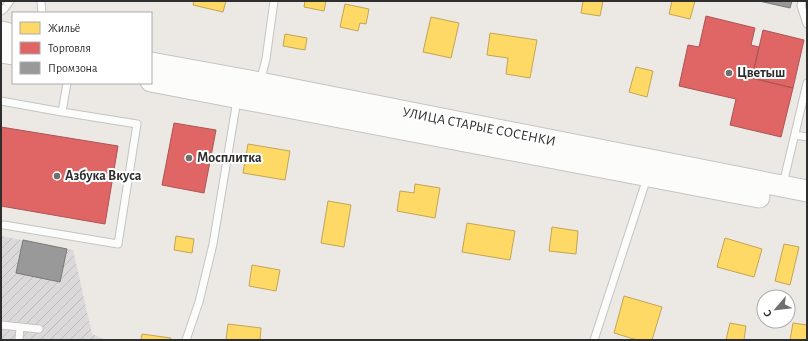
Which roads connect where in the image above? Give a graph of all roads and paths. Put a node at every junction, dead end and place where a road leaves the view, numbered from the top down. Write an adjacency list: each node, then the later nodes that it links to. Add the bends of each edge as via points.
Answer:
1 (10, 1): 5 (lane)
2 (41, 1): 6 (lane)
3 (274, 1): 14 (lane)
4 (802, 1): 7 (lane, via 801,6)
5 (1, 11)
6 (42, 12)
7 (807, 24)
8 (1, 32): 9 (main road)
9 (12, 35)
10 (1, 52): 11 (main road)
11 (12, 54)
12 (152, 63): 14 (main road, УЛИЦА СТАРЫЕ СОСЕНКИ)
13 (152, 81): 17 (main road, УЛИЦА СТАРЫЕ СОСЕНКИ)
14 (260, 83): 23 (main road, УЛИЦА СТАРЫЕ СОСЕНКИ)
15 (807, 83): 20 (lane)
16 (67, 84): 19 (lane)
17 (237, 97): 22 (main road, УЛИЦА СТАРЫЕ СОСЕНКИ); 31 (lane, via 213,244 199,302)
18 (1, 102): 19 (lane)
19 (62, 112): 26 (lane, via 138,124 118,244)
20 (795, 135): 21 (lane); 23 (lane)
21 (807, 137)
22 (647, 176): 25 (main road, УЛИЦА СТАРЫЕ СОСЕНКИ); 32 (lane)
23 (782, 187): 24 (main road, УЛИЦА СТАРЫЕ СОСЕНКИ)
24 (807, 192)
25 (807, 206)
26 (4, 225)
27 (1, 325): 28 (lane)
28 (20, 327): 29 (lane); 30 (lane)
29 (39, 329)
30 (19, 340)
31 (186, 340)
32 (594, 340)

